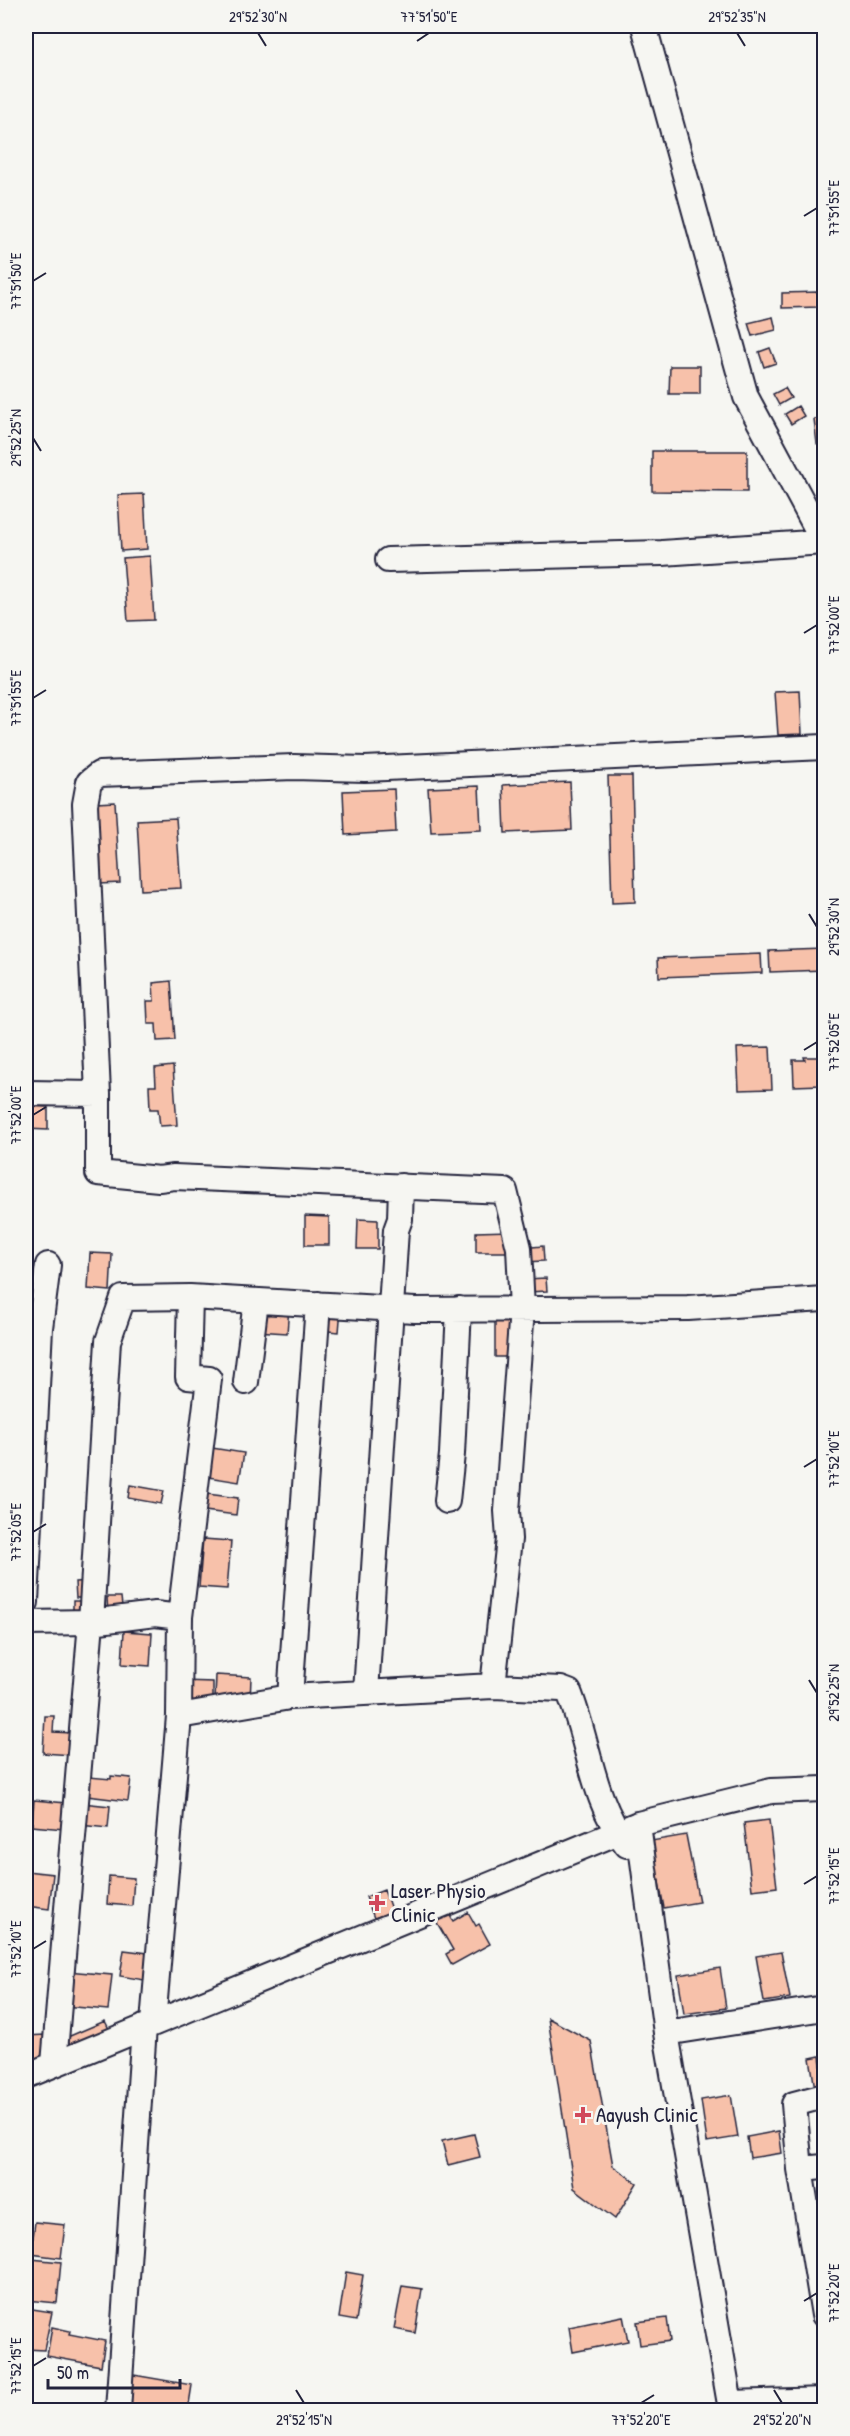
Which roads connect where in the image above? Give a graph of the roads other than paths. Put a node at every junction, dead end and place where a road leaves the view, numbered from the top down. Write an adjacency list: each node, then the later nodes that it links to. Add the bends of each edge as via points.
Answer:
1 (644, 26): 2 (street, via 746,397)
2 (824, 542): 3 (street, via 663,553)
3 (388, 560)
4 (825, 747): 6 (street, via 365,769 294,767 99,774 89,782 85,804)
5 (26, 1093): 6 (street)
6 (98, 1094): 7 (street, via 98,1173 159,1179)
7 (401, 1186): 13 (street); 14 (street, via 505,1191 519,1248)
8 (48, 1265): 16 (street)
9 (190, 1298): 11 (street); 20 (street, via 188,1377 209,1380); 21 (street, via 123,1298 108,1341)
10 (825, 1299): 14 (street, via 688,1308)
11 (256, 1301): 12 (street); 17 (street)
12 (318, 1304): 13 (street); 25 (street)
13 (389, 1308): 15 (street); 24 (street)
14 (522, 1309): 15 (street); 23 (street, via 507,1511 509,1539)
15 (459, 1310): 18 (street)
16 (33, 1328): 19 (street)
17 (246, 1382)
18 (447, 1501)
19 (26, 1602)
20 (180, 1617): 21 (street, via 155,1614); 26 (street)
21 (91, 1622): 22 (street); 32 (street)
22 (26, 1623)
23 (493, 1686): 24 (street); 28 (street, via 548,1687 569,1692 593,1775)
24 (366, 1692): 25 (street)
25 (290, 1697): 26 (street)
26 (179, 1716): 30 (street)
27 (825, 1789): 28 (street, via 771,1791)
28 (628, 1829): 30 (street); 31 (street, via 644,1866)
29 (825, 2008): 31 (street)
30 (148, 2025): 32 (street); 40 (street)
31 (666, 2033): 39 (street)
32 (54, 2064): 33 (street)
33 (26, 2076)
34 (825, 2096): 36 (street, via 794,2104)
35 (825, 2167): 36 (street)
36 (800, 2169): 37 (street)
37 (825, 2315)
38 (825, 2400): 39 (street)
39 (730, 2407)
40 (118, 2410)

